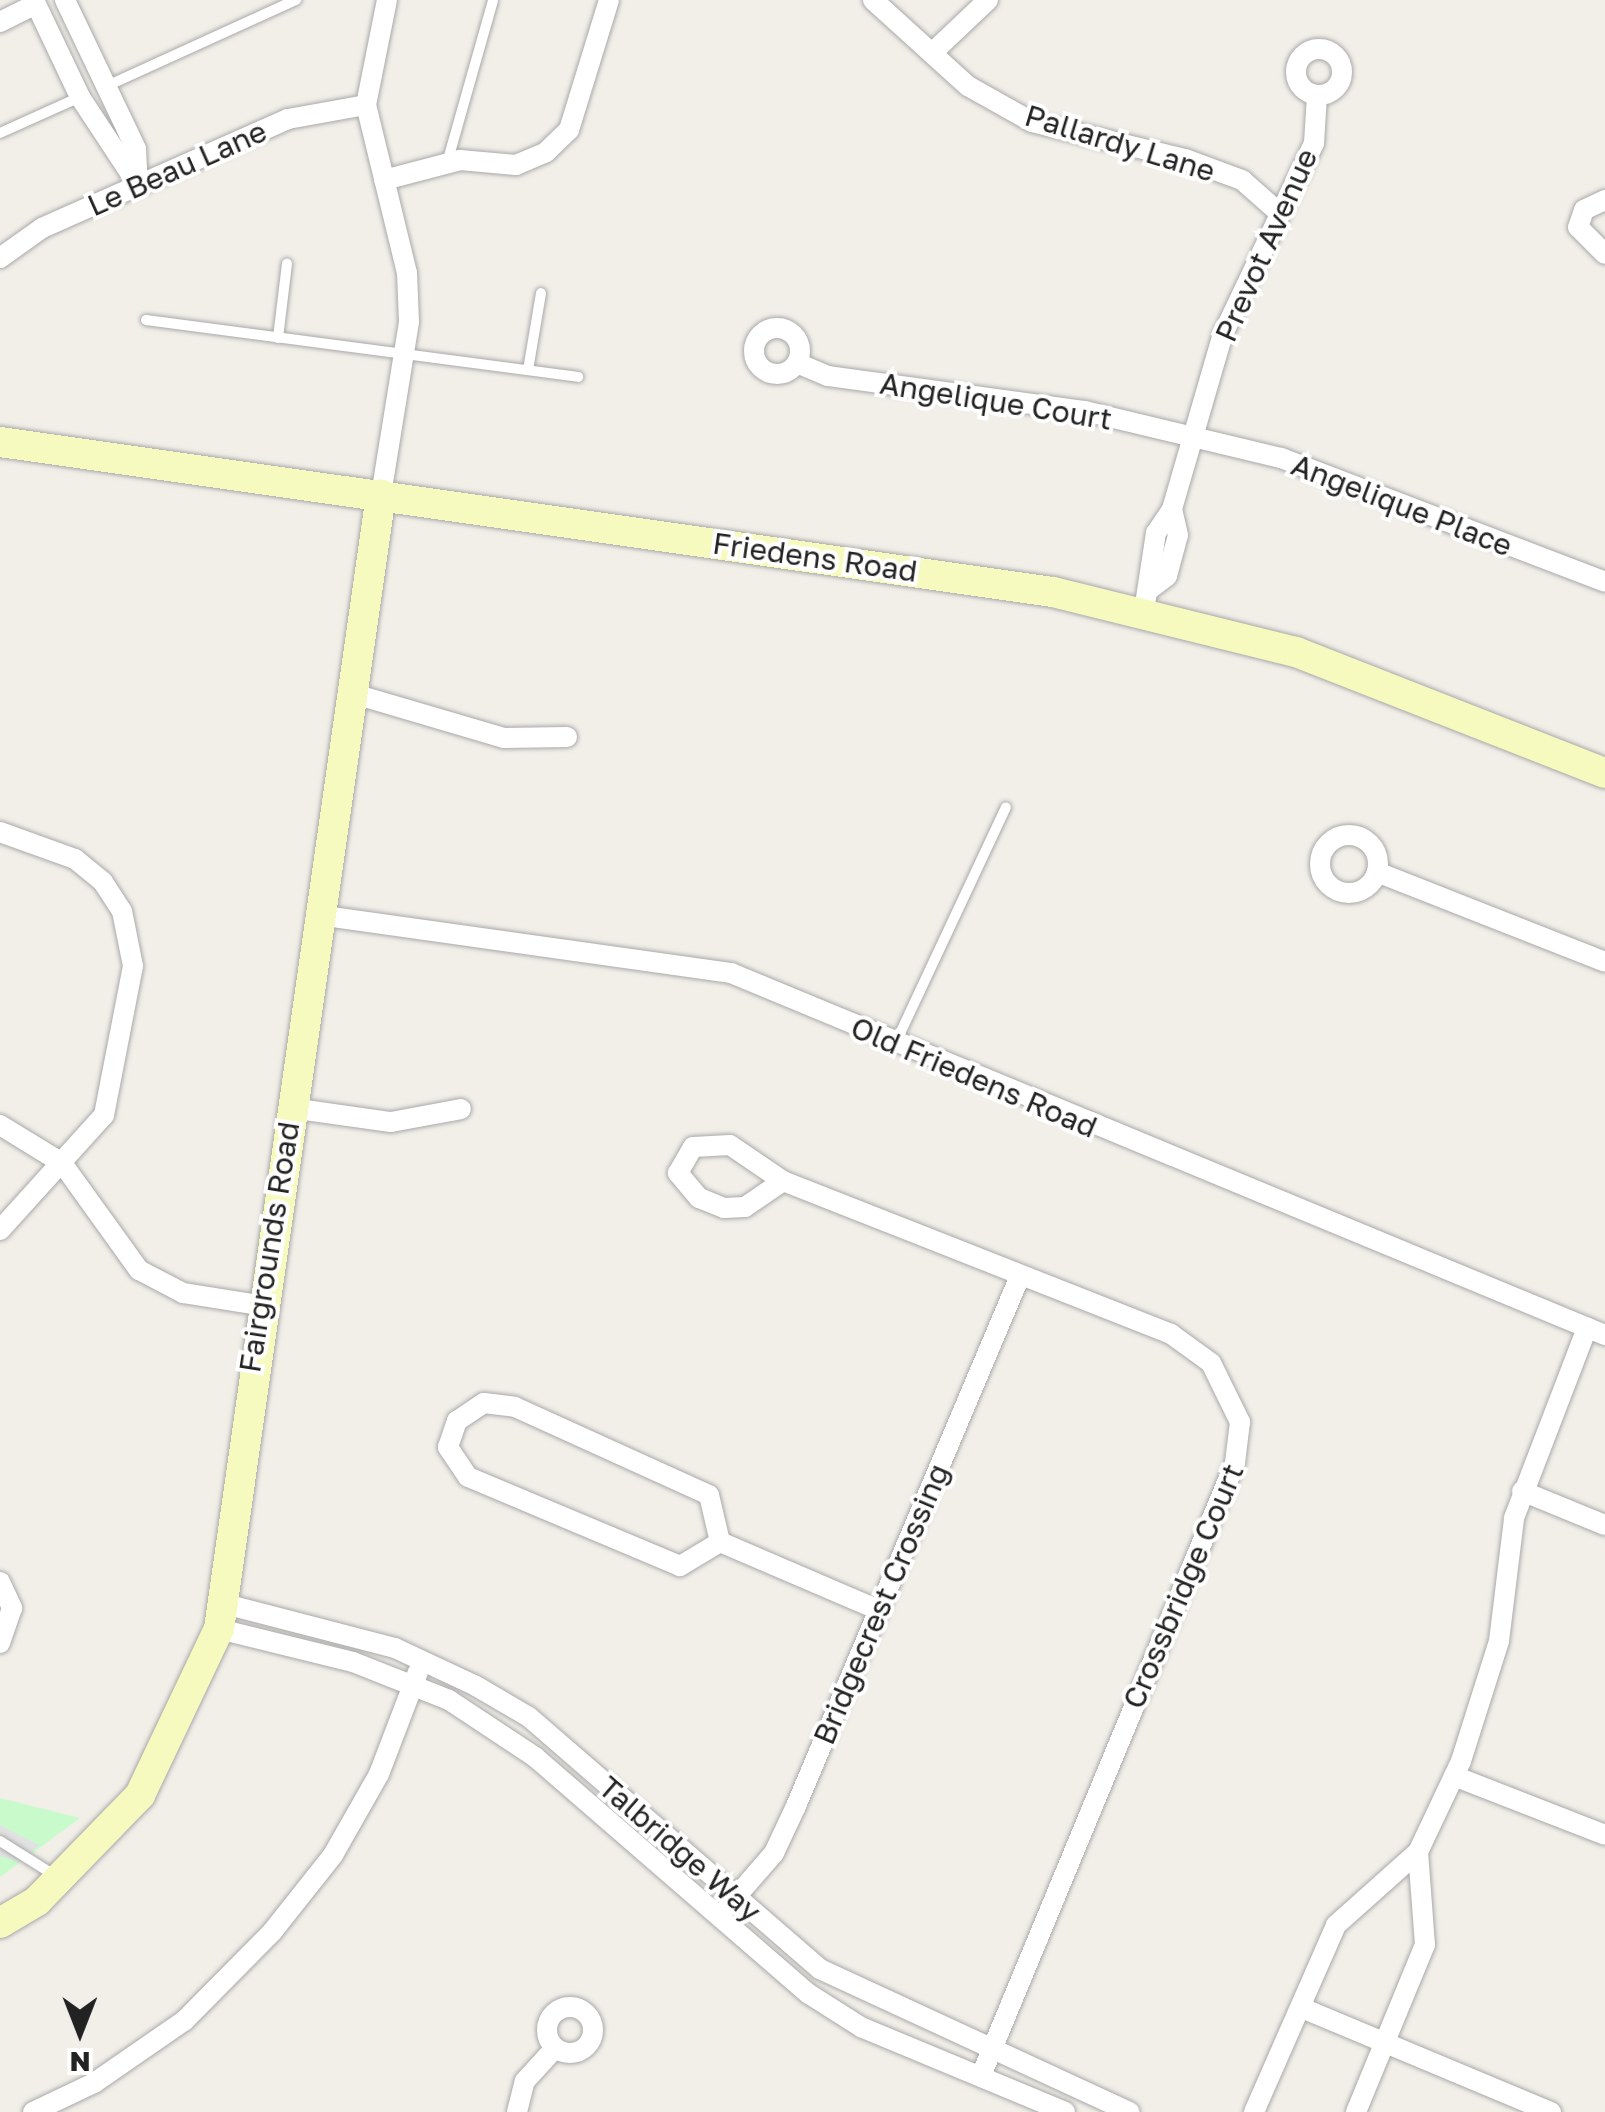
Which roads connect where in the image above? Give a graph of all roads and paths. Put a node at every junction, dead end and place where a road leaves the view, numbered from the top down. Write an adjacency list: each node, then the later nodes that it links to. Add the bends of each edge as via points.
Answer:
1 (65, 0): 11 (street)
2 (296, 0): 11 (lane)
3 (388, 0): 14 (street)
4 (493, 0): 16 (lane)
5 (609, 0): 16 (street, via 569,130 516,165)
6 (872, 0): 10 (street, Pallardy Lane)
7 (988, 0): 10 (street)
8 (35, 2): 9 (street); 13 (street)
9 (0, 22)
10 (932, 53): 20 (street, Pallardy Lane, via 1032,122 1185,159 1242,180)
11 (106, 86): 18 (street, via 136,149)
12 (1317, 95): 20 (street, Prevot Avenue, via 1314,142)
13 (80, 97): 15 (lane); 18 (street)
14 (366, 105): 17 (street); 18 (street, Le Beau Lane, via 288,119)
15 (0, 133)
16 (447, 163): 17 (street)
17 (384, 180): 27 (street, via 407,273)
18 (138, 185): 22 (street, Le Beau Lane, via 42,228)
19 (1605, 200): 21 (street, via 1584,210 1578,226)
20 (1276, 210): 31 (street, Prevot Avenue, via 1223,334)
21 (1605, 254)
22 (0, 258)
23 (286, 264): 26 (lane)
24 (541, 293): 29 (lane)
25 (146, 320): 26 (lane)
26 (278, 338): 27 (lane)
27 (403, 354): 29 (lane); 33 (street)
28 (797, 363): 31 (street, Angelique Court, via 828,376)
29 (528, 370): 30 (lane)
30 (578, 377)
31 (1196, 436): 34 (street, Angelique Place, via 1281,458); 35 (street, Prevot Avenue, via 1172,509 1178,535 1167,576)
32 (0, 442): 33 (main road, Friedens Road)
33 (380, 495): 35 (main road, Friedens Road); 36 (main road, Fairgrounds Road)
34 (1605, 582)
35 (1147, 600): 38 (main road, Friedens Road)
36 (351, 693): 37 (street, via 504,738); 42 (main road, Fairgrounds Road)
37 (568, 737)
38 (1605, 773)
39 (1006, 807): 44 (lane)
40 (0, 832): 48 (street, via 75,859 102,882 132,948 113,1090)
41 (1377, 872): 43 (street)
42 (318, 915): 44 (street, Old Friedens Road, via 732,973); 45 (main road, Fairgrounds Road)
43 (1605, 962)
44 (895, 1043): 53 (street, Old Friedens Road)
45 (291, 1108): 46 (street, via 391,1122); 52 (main road, Fairgrounds Road)
46 (461, 1109)
47 (0, 1125): 48 (street)
48 (62, 1163): 50 (street); 52 (street, via 139,1270 184,1294)
49 (783, 1181): 49 (street, Crossbridge Court, via 744,1208 724,1208 699,1198 678,1173 693,1147 708,1141 751,1152); 51 (street, Crossbridge Court)
50 (0, 1230)
51 (1020, 1276): 58 (street, Bridgecrest Crossing); 74 (street, Crossbridge Court, via 1171,1334 1211,1363 1232,1388 1242,1444)
52 (259, 1305): 59 (main road, Fairgrounds Road)
53 (1596, 1332): 54 (street)
54 (1522, 1491): 55 (street); 63 (street, via 1501,1578 1500,1641)
55 (1605, 1525)
56 (720, 1542): 56 (street, via 709,1495 516,1407 484,1403 457,1421 448,1447 468,1477 680,1566); 58 (street)
57 (0, 1582): 60 (street, via 12,1608)
58 (879, 1610): 68 (street, Bridgecrest Crossing, via 774,1854)
59 (222, 1616): 61 (street, Talbridge Way); 62 (street, Talbridge Way); 67 (main road, Fairgrounds Road, via 140,1795)
60 (0, 1642)
61 (423, 1660): 62 (street); 68 (street, Talbridge Way, via 529,1717)
62 (412, 1684): 69 (street, Talbridge Way, via 534,1756); 76 (street, via 379,1774 333,1855 272,1932 184,2020 94,2083)
63 (1454, 1776): 64 (street); 66 (street)
64 (1605, 1835)
65 (0, 1841): 67 (lane)
66 (1418, 1852): 71 (street, via 1336,1925); 72 (street, via 1425,1945)
67 (59, 1878): 70 (main road, Fairgrounds Road)
68 (735, 1899): 69 (street, Bridgecrest Crossing); 74 (street, Talbridge Way, via 820,1970)
69 (718, 1917): 75 (street, Talbridge Way, via 861,2027)
70 (0, 1923)
71 (1302, 2008): 72 (street); 80 (street)
72 (1382, 2045): 81 (street); 82 (street)
73 (555, 2048): 77 (street, via 525,2080)
74 (990, 2050): 75 (street, Crossbridge Court); 79 (street, Talbridge Way)
75 (980, 2076): 78 (street, Talbridge Way)
76 (33, 2112)
77 (517, 2112)
78 (1066, 2112)
79 (1130, 2112)
80 (1254, 2112)
81 (1356, 2112)
82 (1551, 2112)

